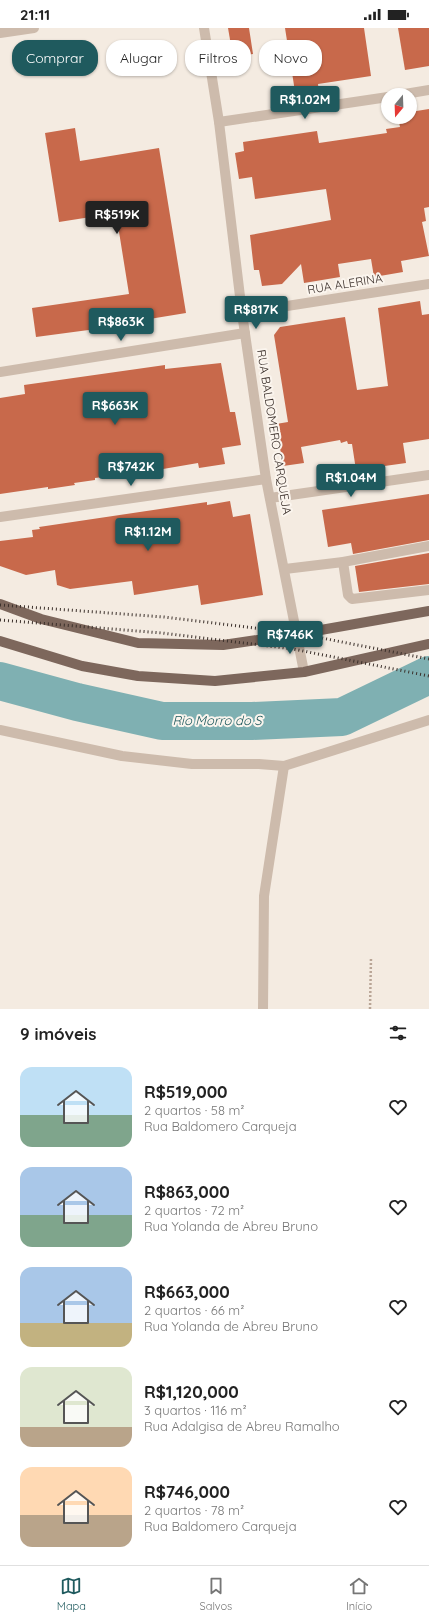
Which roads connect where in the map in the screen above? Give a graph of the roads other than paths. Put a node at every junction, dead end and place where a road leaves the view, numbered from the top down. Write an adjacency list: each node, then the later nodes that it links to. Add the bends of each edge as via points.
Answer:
1 (32, 28): 3 (street)
2 (204, 28): 7 (street, RUA BALDOMERO CARQUEJA)
3 (0, 33)
4 (429, 90): 5 (street)
5 (417, 92)
6 (381, 98): 7 (street)
7 (219, 122): 9 (street, RUA BALDOMERO CARQUEJA)
8 (429, 284): 9 (street, RUA ALERINA)
9 (242, 313): 10 (street, RUA BALDOMERO CARQUEJA)
10 (245, 333): 11 (street); 13 (street, RUA BALDOMERO CARQUEJA)
11 (0, 372)
12 (429, 475): 14 (street)
13 (266, 479): 14 (street, RUA BALDOMERO CARQUEJA); 15 (street)
14 (270, 498): 18 (street, RUA BALDOMERO CARQUEJA)
15 (0, 517)
16 (429, 546): 17 (street)
17 (343, 562): 18 (street); 19 (street, via 348,595 352,599)
18 (285, 569): 22 (street, RUA BALDOMERO CARQUEJA)
19 (429, 590)
20 (0, 604): 22 (main road, via 41,619 138,643 223,645)
21 (429, 611): 22 (main road)
22 (298, 634): 25 (street, RUA BALDOMERO CARQUEJA)
23 (0, 641): 25 (main road, via 82,666 138,676 214,681)
24 (429, 644): 25 (main road)
25 (304, 672)
26 (429, 720): 28 (street)
27 (0, 730): 28 (street, via 122,756 192,764)
28 (284, 766): 29 (street, via 264,896)
29 (263, 1009)

